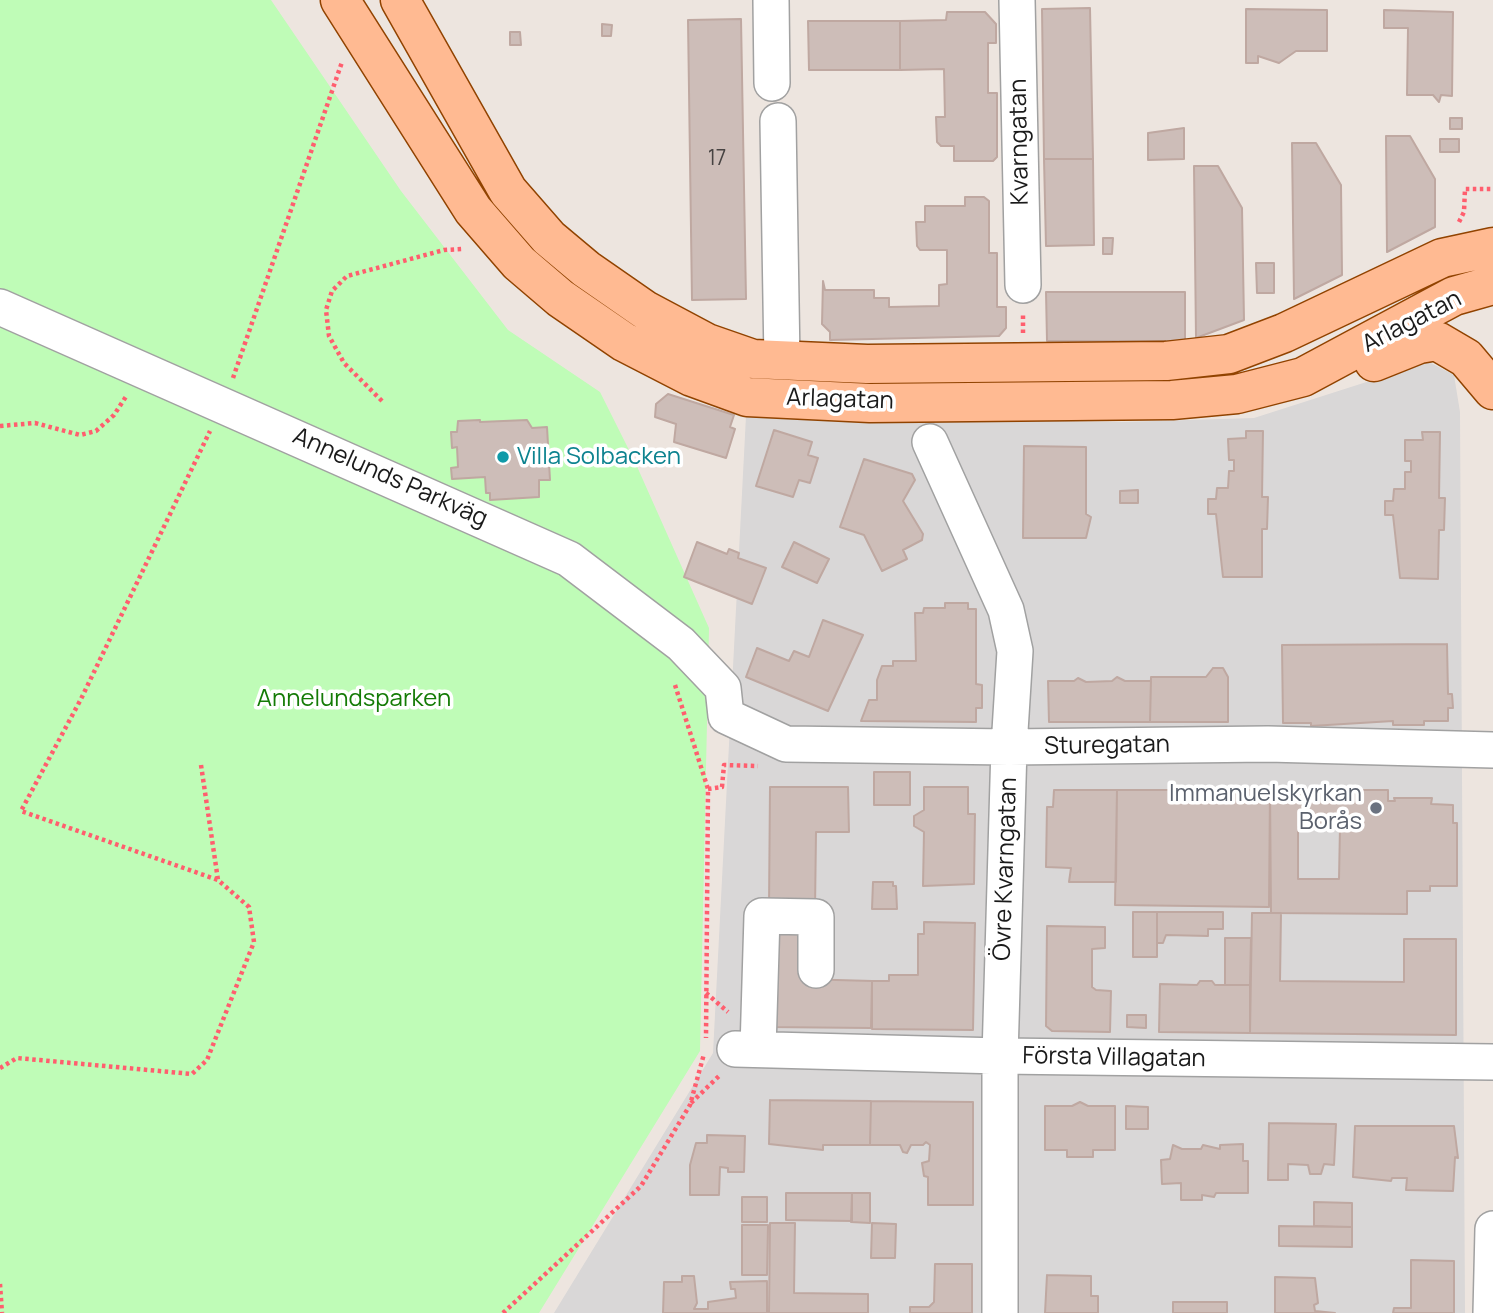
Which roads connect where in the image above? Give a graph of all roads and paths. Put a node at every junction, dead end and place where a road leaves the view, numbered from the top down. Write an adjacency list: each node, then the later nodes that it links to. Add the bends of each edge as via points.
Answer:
1 (400, 0): 9 (main road, Arlagatan)
2 (432, 0): 9 (main road, via 471,97)
3 (771, 0): 7 (street)
4 (1017, 0): 12 (street, Kvarngatan)
5 (346, 4): 11 (main road, Arlagatan, via 473,209)
6 (346, 51): 20 (path)
7 (772, 83)
8 (778, 121): 15 (street)
9 (483, 148): 15 (main road, Arlagatan, via 508,191 548,238 586,269 645,310 707,343 753,359)
10 (1493, 247): 15 (main road, Arlagatan, via 1442,258 1229,354 1166,361)
11 (506, 248): 17 (main road, Arlagatan, via 560,298 624,342 692,377 747,397 870,403 1172,400 1237,394); 19 (path, via 444,250 347,276 332,291 326,310 329,336 344,363)
12 (1023, 285)
13 (1493, 285): 17 (main road, Arlagatan, via 1454,296)
14 (0, 307): 16 (street, Annelunds Parkväg)
15 (782, 361)
16 (142, 369): 20 (street, Annelunds Parkväg); 21 (path, via 114,415 96,431 80,435 35,423)
17 (1318, 370): 18 (main road, via 1353,371 1437,341 1466,358)
18 (1493, 390)
19 (382, 401)
20 (224, 404): 24 (street, Annelunds Parkväg, via 569,559 681,644 723,688); 30 (path, via 81,699 21,811)
21 (0, 426)
22 (930, 442): 25 (street, Övre Kvarngatan, via 1006,610 1015,651)
23 (668, 674): 29 (path)
24 (726, 716): 25 (street, Sturegatan, via 786,744)
25 (1009, 747): 26 (street, Sturegatan, via 1268,744); 33 (street, Övre Kvarngatan)
26 (1493, 751)
27 (201, 765): 30 (path)
28 (769, 766): 29 (path, via 724,765 722,787)
29 (708, 789): 36 (path, via 706,1048)
30 (218, 880): 35 (path, via 249,907 254,942 206,1060 192,1074 17,1058)
31 (816, 970): 32 (street, via 816,918 762,916)
32 (746, 1049): 33 (street, Första Villagatan); 36 (path)
33 (1000, 1056): 34 (street, Första Villagatan); 41 (street, Övre Kvarngatan)
34 (1493, 1062)
35 (0, 1068)
36 (691, 1104): 40 (path, via 641,1186)
37 (1493, 1229): 42 (street)
38 (0, 1283): 39 (path)
39 (2, 1313)
40 (503, 1313)
41 (1000, 1313)
42 (1491, 1313)

